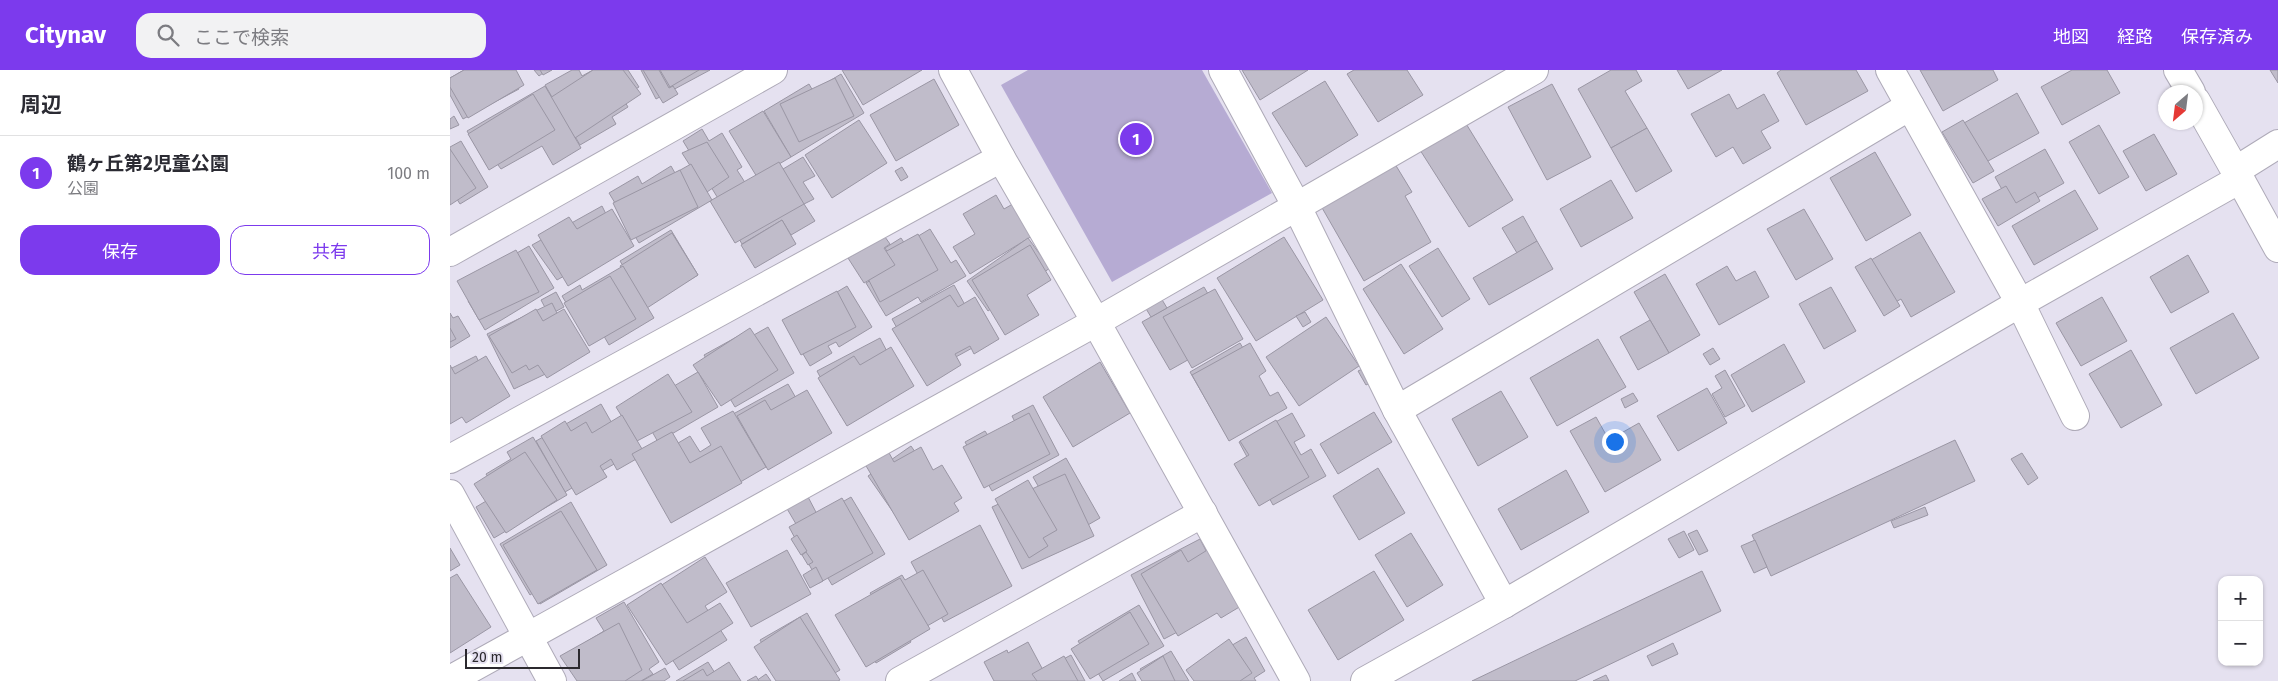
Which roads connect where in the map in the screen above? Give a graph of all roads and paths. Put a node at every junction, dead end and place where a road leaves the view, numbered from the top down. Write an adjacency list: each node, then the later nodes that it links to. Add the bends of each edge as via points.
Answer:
1 (773, 70): 15 (street)
2 (953, 70): 11 (street)
3 (1223, 70): 13 (street)
4 (1534, 70): 13 (street)
5 (1890, 70): 8 (street)
6 (2178, 70): 7 (street)
7 (2187, 85)
8 (1910, 106): 16 (street); 18 (street)
9 (2203, 114): 12 (street)
10 (2278, 144): 12 (street)
11 (1001, 158): 17 (street); 20 (street)
12 (2237, 175): 14 (street); 16 (street)
13 (1296, 205): 17 (street); 18 (street)
14 (2278, 248)
15 (450, 252)
16 (2020, 303): 19 (street); 23 (street)
17 (1096, 322): 22 (street); 24 (street)
18 (1397, 410): 23 (street)
19 (2075, 416)
20 (450, 459)
21 (450, 494): 24 (street)
22 (1203, 513): 28 (street); 29 (street)
23 (1504, 604): 25 (street)
24 (527, 638): 26 (street); 27 (street)
25 (1380, 677)
26 (450, 680)
27 (552, 681)
28 (900, 681)
29 (1296, 681)

